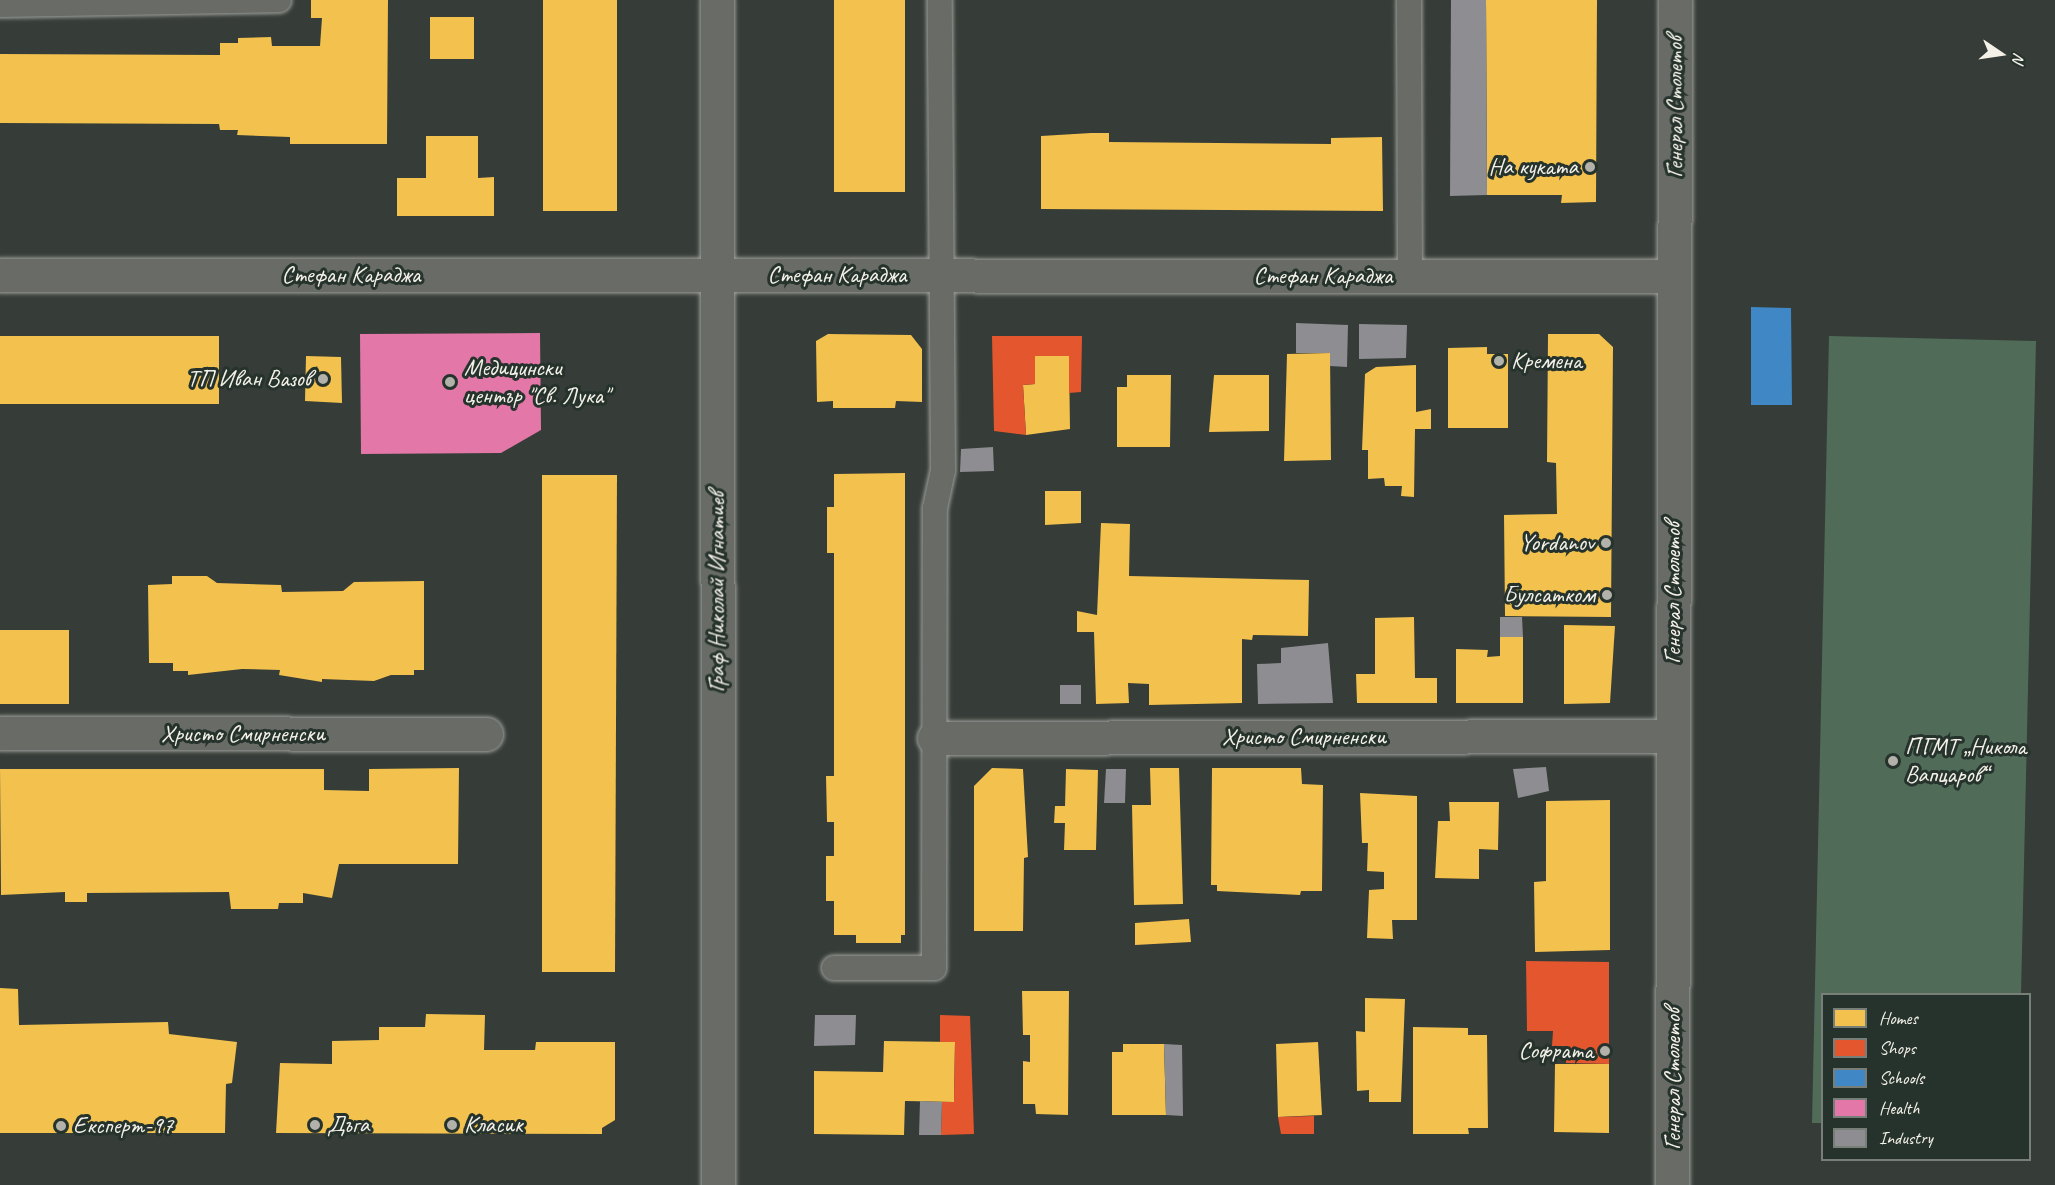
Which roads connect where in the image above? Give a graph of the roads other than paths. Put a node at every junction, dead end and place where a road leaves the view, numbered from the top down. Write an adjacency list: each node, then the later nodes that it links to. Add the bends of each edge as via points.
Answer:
1 (279, 0): 6 (lane)
2 (717, 0): 8 (street, Граф Николай Игнатиев)
3 (940, 0): 9 (lane)
4 (1409, 0): 10 (lane)
5 (1675, 0): 11 (street, Генерал Столетов)
6 (0, 4)
7 (0, 275): 8 (street, Стефан Караджа)
8 (717, 275): 9 (street, Стефан Караджа); 17 (street, Граф Николай Игнатиев)
9 (942, 276): 10 (street, Стефан Караджа); 15 (lane, via 943,470 935,508)
10 (1410, 276): 11 (street, Стефан Караджа)
11 (1674, 276): 14 (street, Генерал Столетов)
12 (0, 734): 13 (street, Христо Смирненски)
13 (486, 734)
14 (1673, 736): 15 (street, Христо Смирненски); 18 (street, Генерал Столетов)
15 (934, 738): 16 (lane, via 934,968)
16 (834, 968)
17 (718, 1185)
18 (1672, 1185)

